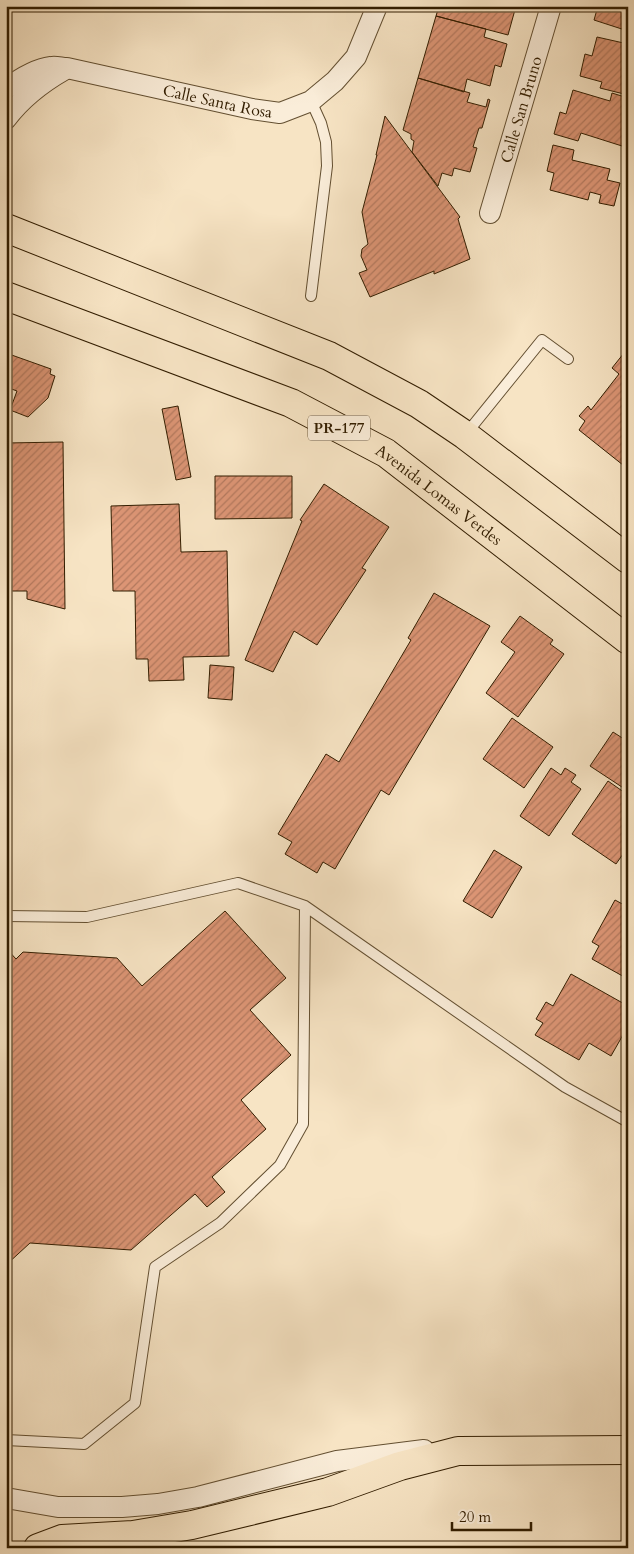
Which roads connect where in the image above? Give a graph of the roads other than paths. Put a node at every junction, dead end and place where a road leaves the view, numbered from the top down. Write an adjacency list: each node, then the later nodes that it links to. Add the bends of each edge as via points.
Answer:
1 (377, 6): 5 (street, Calle Santa Rosa, via 356,57)
2 (551, 6): 7 (street, Calle San Bruno)
3 (68, 68): 4 (street, Calle Santa Rosa, via 50,67 30,74); 5 (street, Calle Santa Rosa, via 280,113); 6 (street, via 49,78)
4 (6, 89)
5 (311, 101): 10 (lane, via 326,142 328,166)
6 (6, 119)
7 (490, 213)
8 (6, 228): 12 (main road, via 329,356 419,404)
9 (6, 296): 14 (main road, Avenida Lomas Verdes / PR-177, via 291,402 386,453)
10 (311, 296)
11 (568, 359): 12 (lane, via 542,340)
12 (465, 434): 13 (main road)
13 (628, 559)
14 (628, 640)
15 (305, 906): 16 (lane, via 238,883 87,917); 17 (lane, via 564,1087); 18 (lane, via 303,1124 280,1165 227,1217 155,1267 136,1403 84,1444)
16 (6, 916)
17 (628, 1122)
18 (6, 1440)
19 (628, 1450): 20 (main road)
20 (458, 1451): 21 (street, via 431,1449 337,1461 198,1497 158,1504 58,1507); 22 (main road, via 400,1466 328,1492 192,1525 133,1535 62,1539)
21 (6, 1498)
22 (38, 1548)

